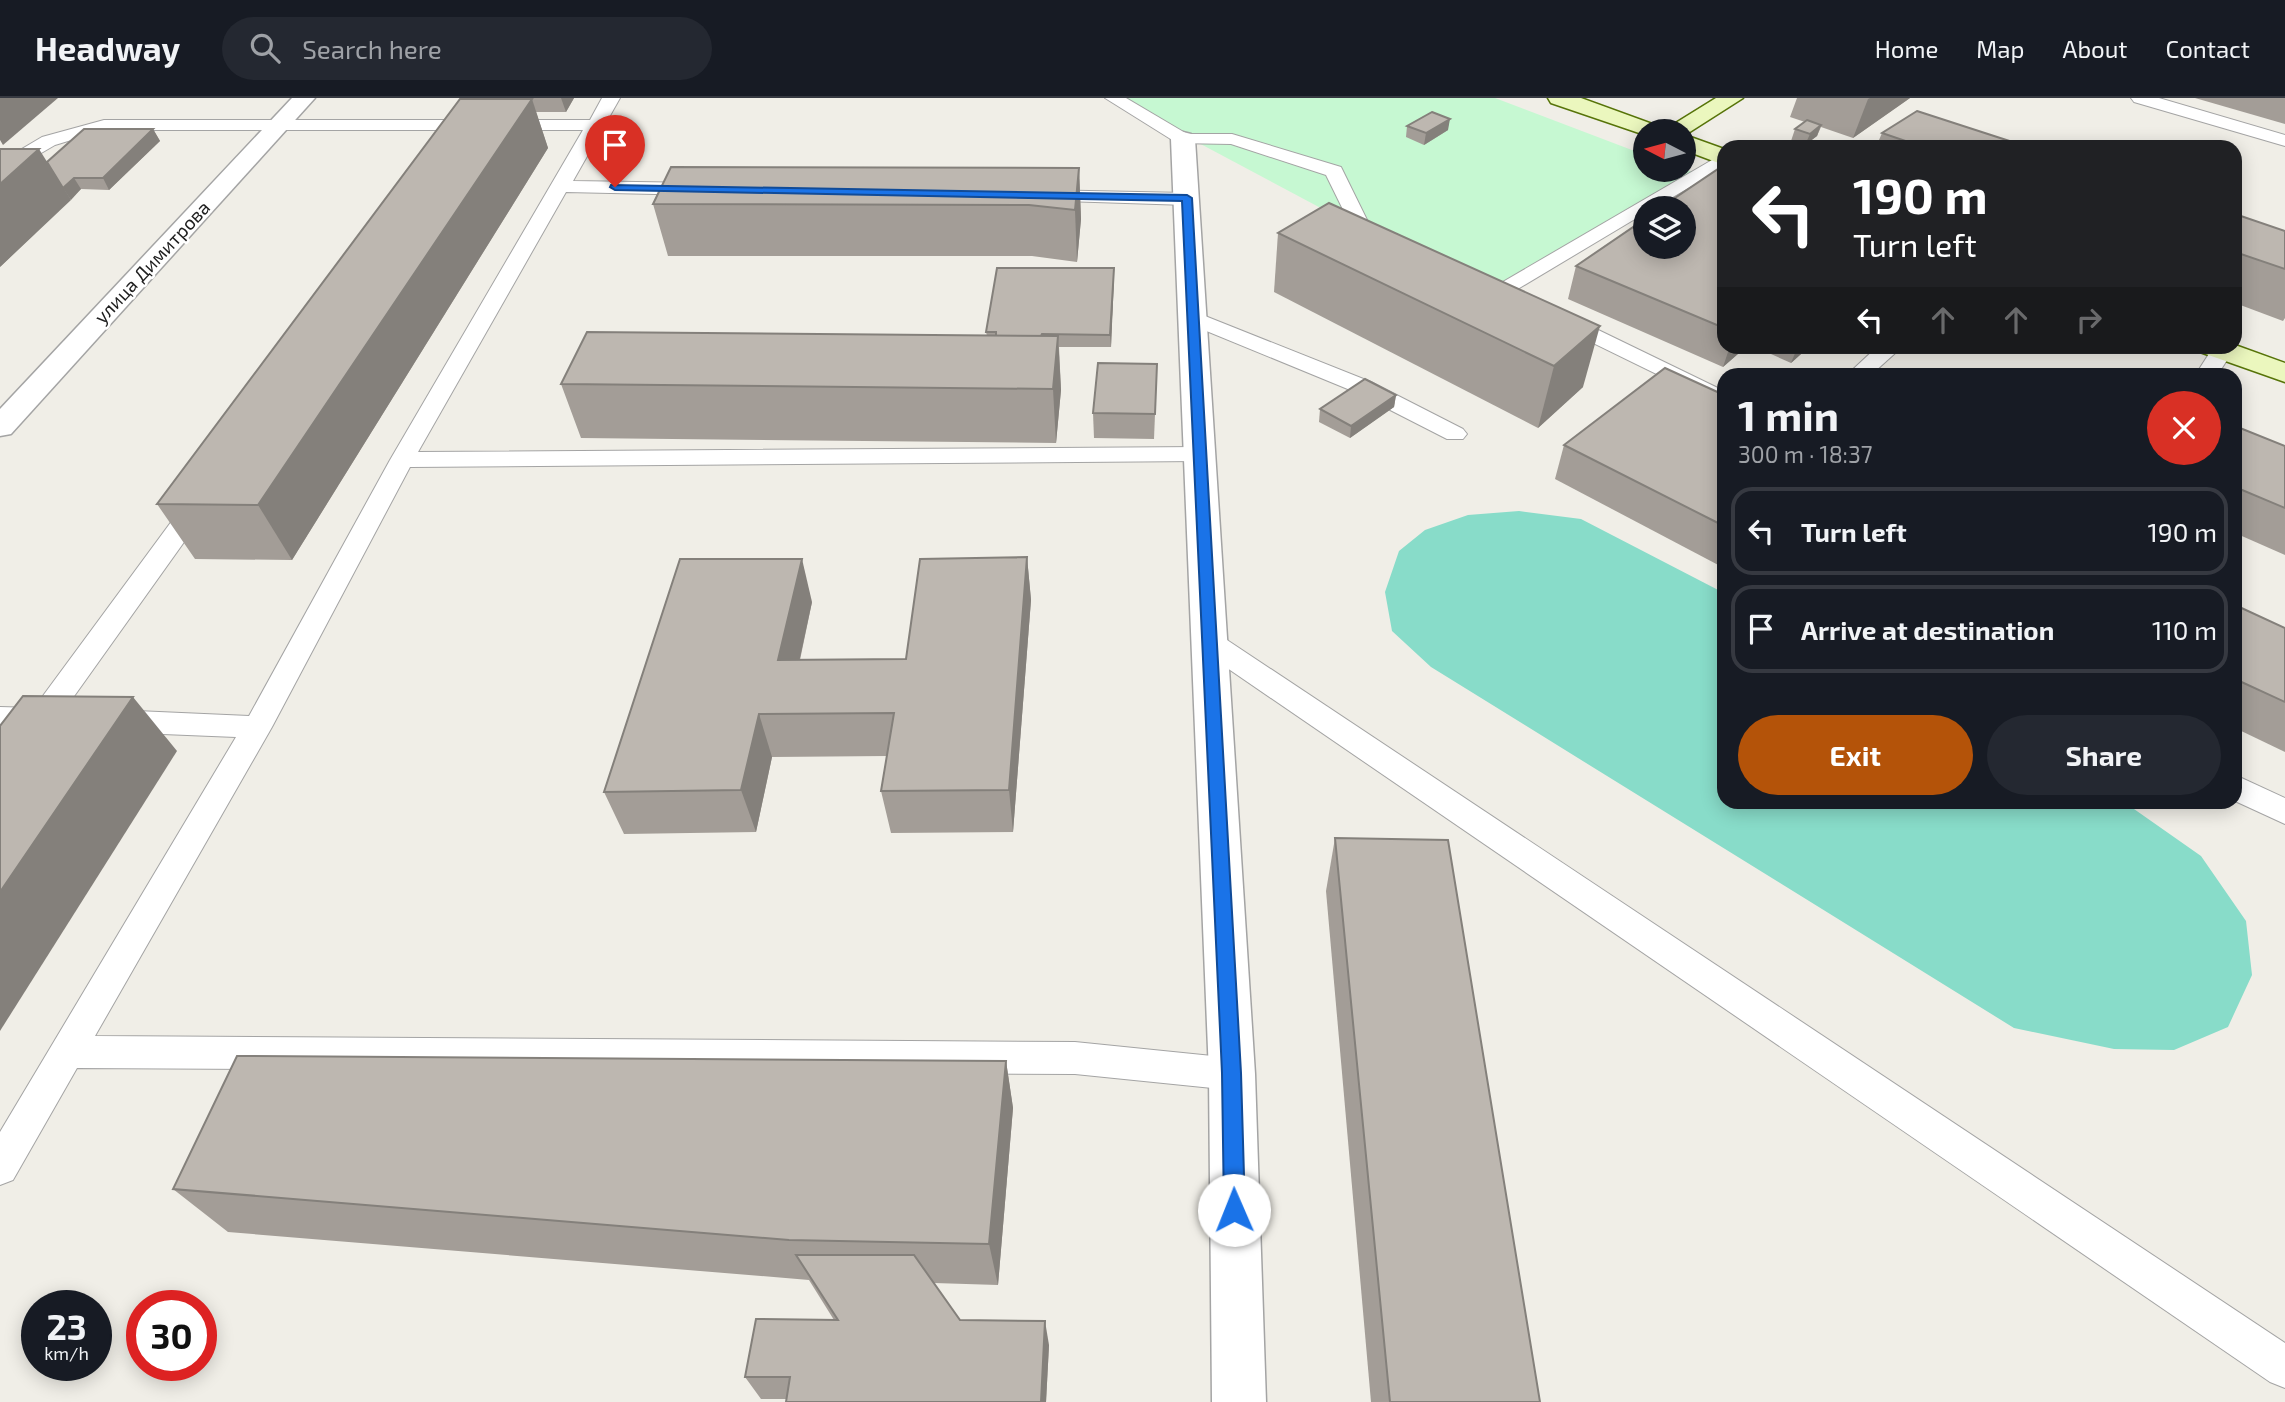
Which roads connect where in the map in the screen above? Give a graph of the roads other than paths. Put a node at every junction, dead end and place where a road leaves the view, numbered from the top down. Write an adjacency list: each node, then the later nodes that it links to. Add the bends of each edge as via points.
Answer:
1 (304, 98): 12 (street, улица Димитрова)
2 (492, 98): 10 (lane)
3 (611, 98): 11 (lane)
4 (1114, 98): 13 (lane)
5 (1732, 98): 8 (main road)
6 (2140, 98): 14 (lane)
7 (1569, 99): 9 (main road)
8 (1696, 119)
9 (1633, 123)
10 (472, 125): 11 (lane); 12 (lane); 16 (lane)
11 (594, 125): 20 (lane)
12 (276, 127): 19 (lane, via 104,125 56,136); 31 (street, улица Димитрова)
13 (1183, 139): 23 (street); 24 (lane, via 1232,139 1334,171 1362,230)
14 (2285, 141)
15 (1696, 147): 17 (main road)
16 (456, 148)
17 (1717, 155)
18 (1717, 162): 30 (lane, via 1494,287)
19 (0, 171)
20 (561, 186): 21 (lane); 34 (lane)
21 (714, 189)
22 (1020, 195): 23 (lane)
23 (1187, 198): 25 (street)
24 (1399, 246)
25 (1195, 318): 32 (lane, via 1363,387); 33 (street)
26 (1883, 354): 28 (lane)
27 (2213, 357): 29 (main road)
28 (1866, 368)
29 (2285, 373)
30 (1717, 397)
31 (0, 427)
32 (1455, 434)
33 (1200, 454): 34 (lane); 36 (street)
34 (402, 460): 39 (lane)
35 (212, 484): 38 (lane)
36 (1208, 641): 44 (street); 46 (lane)
37 (0, 718): 38 (lane)
38 (64, 720): 39 (lane); 40 (lane)
39 (257, 727): 43 (lane)
40 (0, 776)
41 (2242, 790): 42 (lane)
42 (2285, 812)
43 (70, 1052): 44 (lane, via 1075,1058); 45 (lane)
44 (1231, 1073): 47 (street)
45 (0, 1167)
46 (2285, 1367)
47 (1238, 1402)

